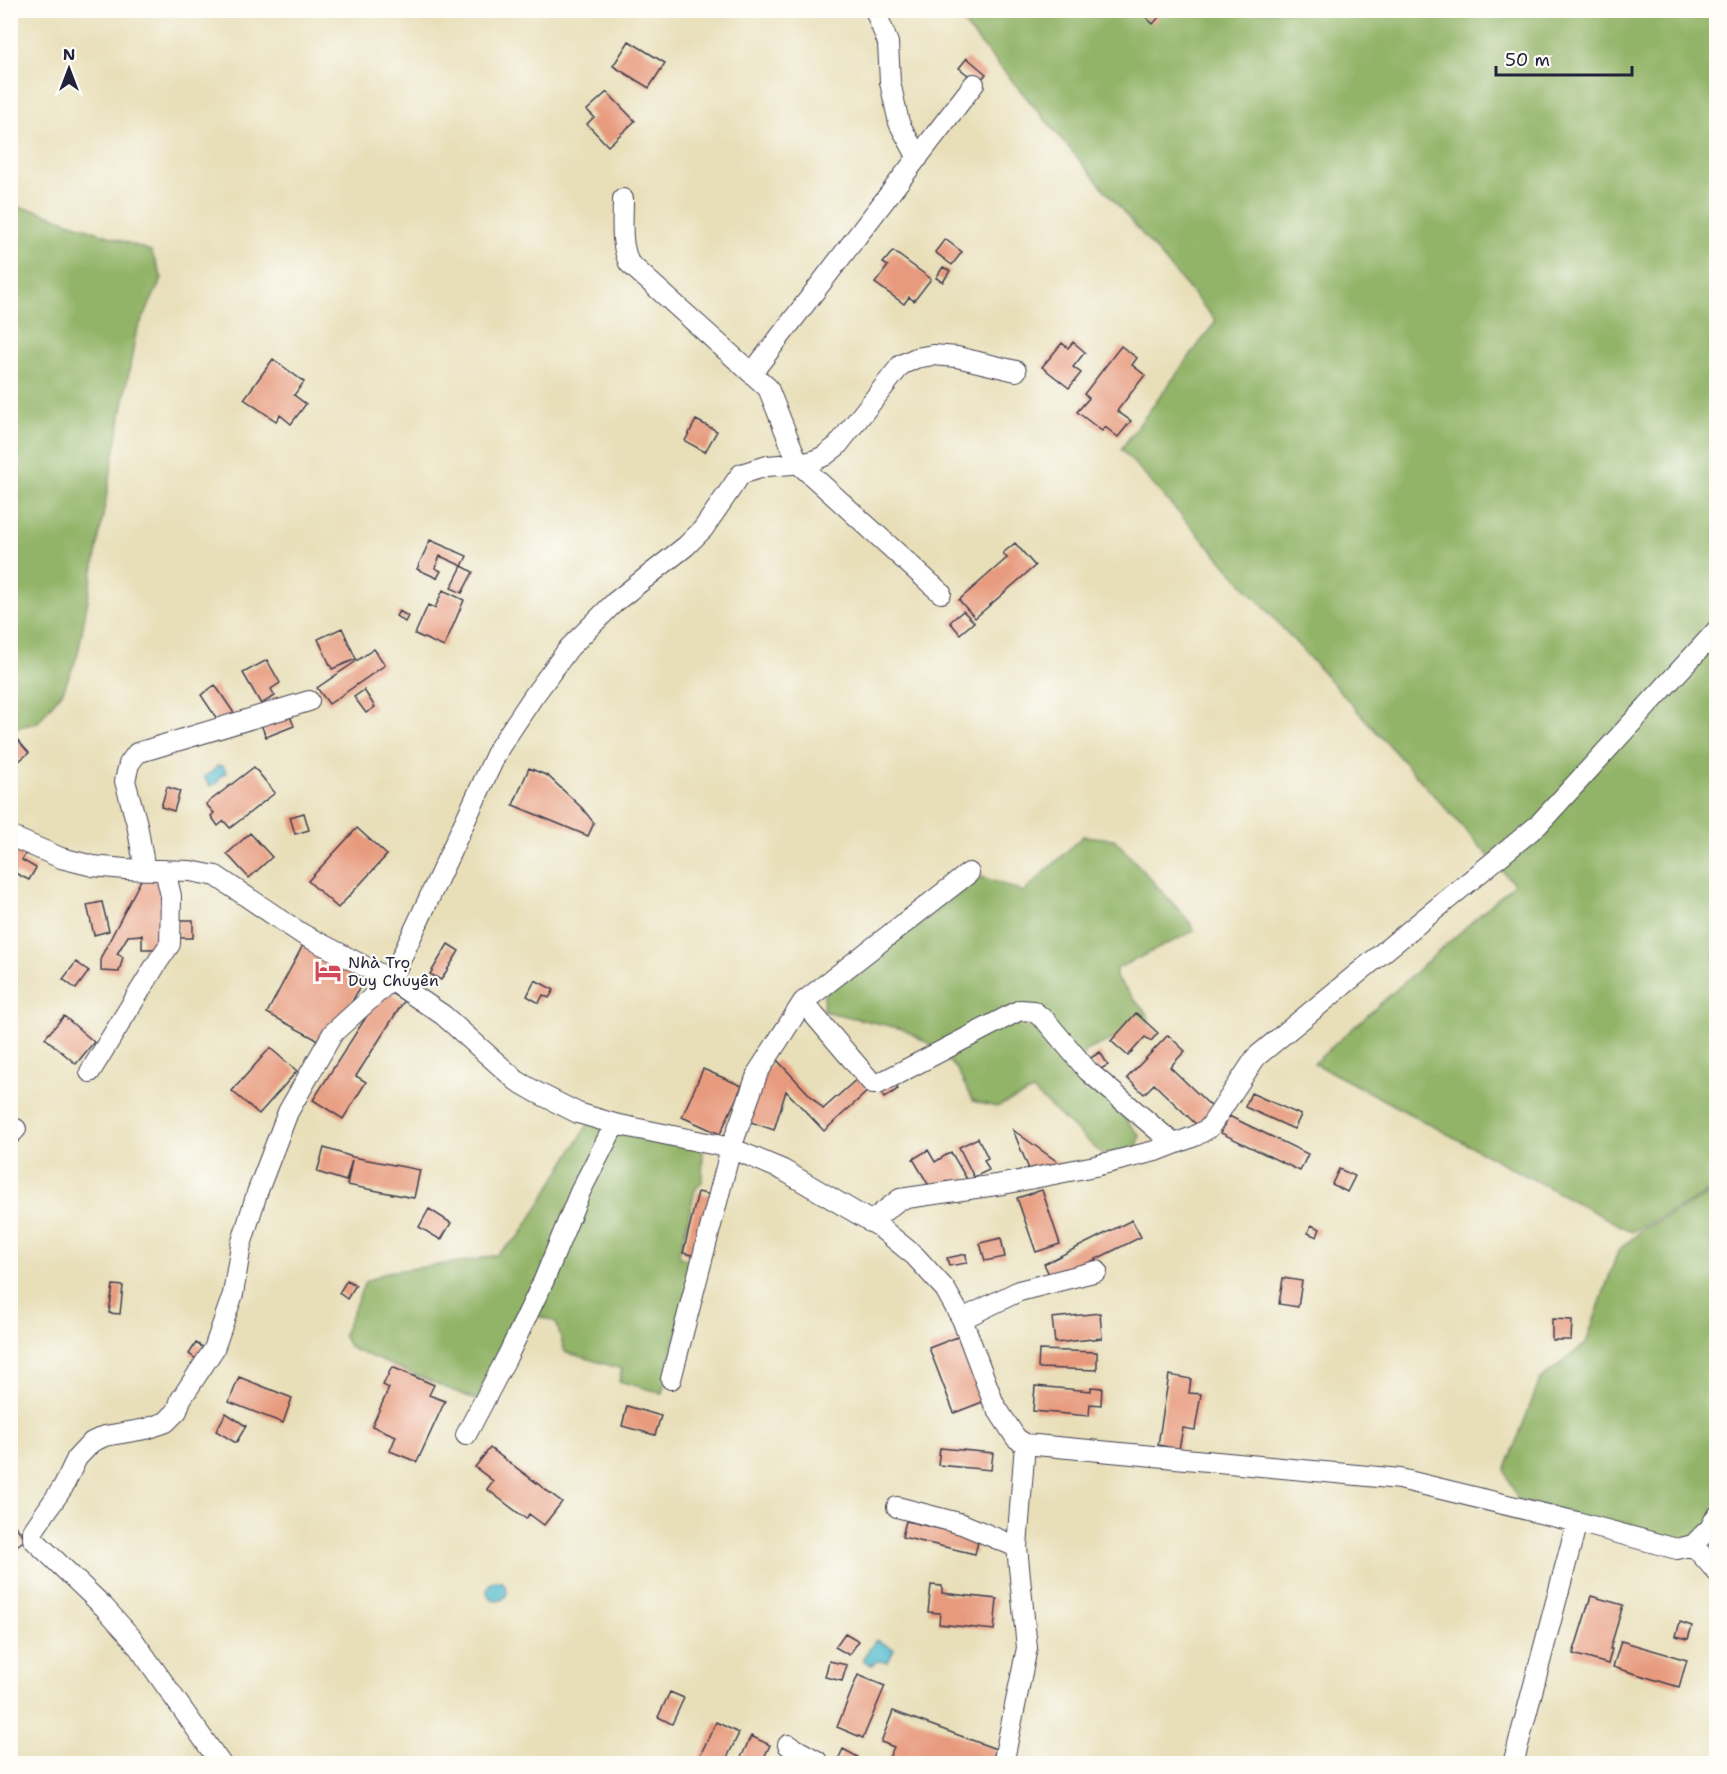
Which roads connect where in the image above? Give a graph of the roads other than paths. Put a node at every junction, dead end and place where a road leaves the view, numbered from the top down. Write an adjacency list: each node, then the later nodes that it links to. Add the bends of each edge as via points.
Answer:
1 (875, 10): 3 (street, via 888,43 890,82 899,123)
2 (974, 84): 3 (street)
3 (918, 158): 6 (street)
4 (622, 199): 6 (street, via 622,243 629,263)
5 (1016, 371): 7 (street, via 957,357 916,358 901,365 837,446 813,461)
6 (752, 373): 7 (street, via 768,388)
7 (798, 463): 8 (street); 15 (street, via 741,474 686,546 615,602 569,648 499,748)
8 (941, 593)
9 (1716, 632): 19 (street, via 1538,825 1256,1057 1209,1128)
10 (309, 700): 12 (street, via 137,753 129,764 125,781)
11 (10, 836): 12 (street, via 61,858 93,866)
12 (145, 870): 13 (street)
13 (165, 870): 15 (street, via 216,876 302,934); 17 (street, via 171,896 170,944)
14 (969, 873): 16 (street)
15 (391, 980): 18 (street, via 443,1015 517,1081 578,1113); 35 (street, via 333,1033 288,1112 256,1193 241,1245 233,1294 214,1349 177,1411 166,1422 92,1442 77,1458 33,1531 33,1539 132,1638)
16 (803, 1002): 19 (street, via 873,1084 1020,1010 1033,1011 1088,1071); 20 (street, via 758,1072)
17 (90, 1072)
18 (615, 1124): 20 (street); 25 (street, via 580,1192 512,1348)
19 (1173, 1144): 21 (street, via 1095,1166 900,1199)
20 (731, 1148): 21 (street, via 783,1170); 24 (street)
21 (870, 1221): 23 (street, via 915,1256 945,1289)
22 (1097, 1271): 23 (street, via 1019,1291)
23 (962, 1318): 26 (street, via 994,1404 1016,1438)
24 (671, 1379)
25 (466, 1435)
26 (1025, 1444): 29 (street, via 1400,1479); 31 (street)
27 (897, 1507): 31 (street, via 963,1524)
28 (1716, 1517): 30 (street)
29 (1577, 1522): 30 (street, via 1677,1549); 37 (street)
30 (1693, 1545): 32 (street)
31 (1017, 1547): 36 (street, via 1027,1648)
32 (1716, 1571)
33 (788, 1745): 34 (street)
34 (818, 1763)
35 (221, 1764)
36 (1003, 1764)
37 (1513, 1764)

